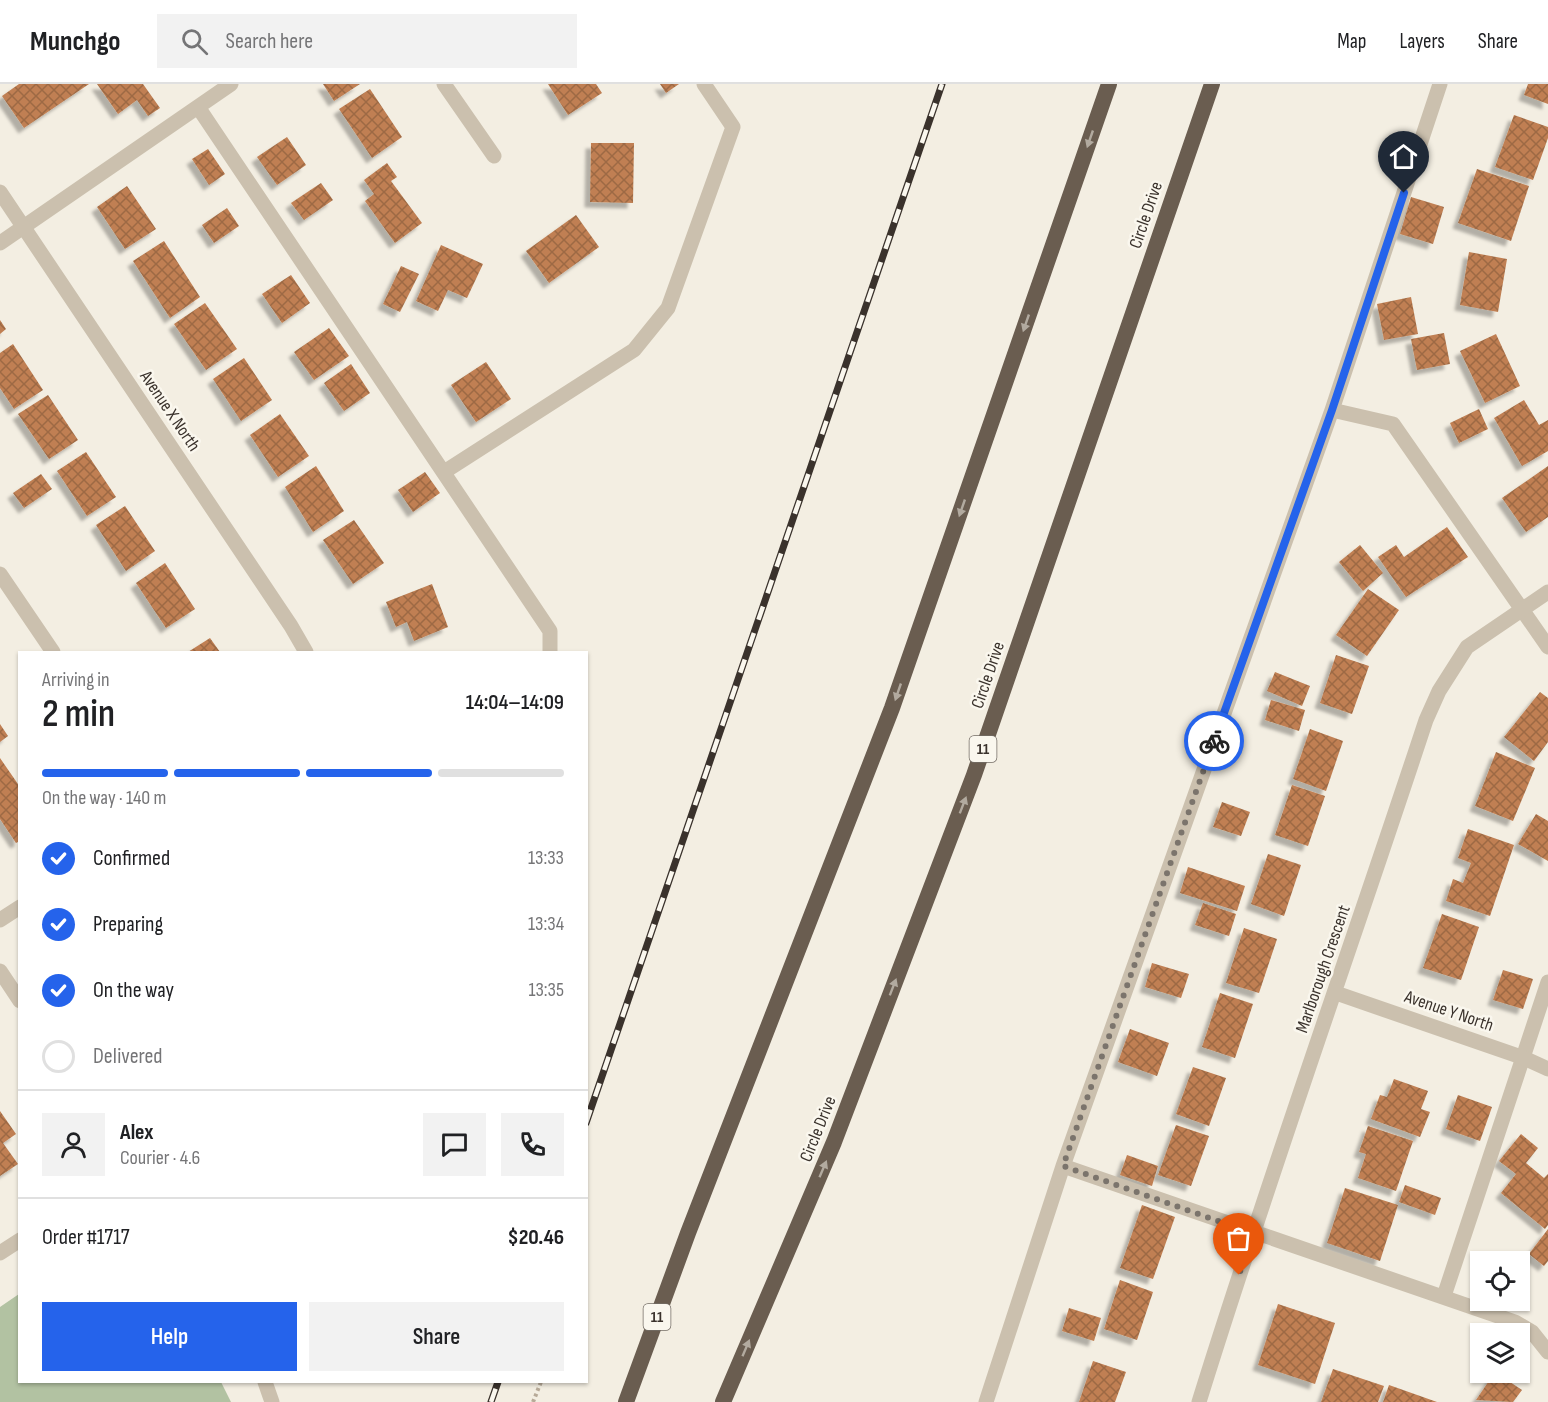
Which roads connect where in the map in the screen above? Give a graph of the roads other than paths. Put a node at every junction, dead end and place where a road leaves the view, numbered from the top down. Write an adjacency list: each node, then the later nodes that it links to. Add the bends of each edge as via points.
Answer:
1 (231, 84): 7 (street)
2 (444, 84): 8 (street)
3 (704, 84): 13 (street, via 733,127 668,308 634,350)
4 (1109, 84): 30 (highway, 11, one-way to 30, via 892,708)
5 (1212, 84): 40 (highway, Circle Drive / 11, one-way to 5, via 834,1142 974,775)
6 (1440, 84): 12 (street)
7 (198, 107): 10 (street); 13 (street)
8 (494, 156)
9 (0, 192): 10 (street, Avenue X North)
10 (23, 227): 11 (street); 19 (street, Avenue X North)
11 (0, 243)
12 (1332, 410): 16 (street, via 1393,424); 29 (street)
13 (444, 472): 20 (street, via 550,631)
14 (0, 574): 18 (street)
15 (1548, 592): 16 (street, Marlborough Crescent)
16 (1522, 609): 17 (street); 25 (street, Marlborough Crescent, via 1467,647 1438,691)
17 (1548, 647)
18 (52, 651)
19 (305, 651)
20 (550, 651)
21 (18, 908): 22 (street)
22 (0, 920)
23 (0, 971): 26 (street)
24 (1548, 982): 27 (street)
25 (1336, 993): 27 (street, Avenue Y North); 31 (street, Marlborough Crescent)
26 (18, 998)
27 (1524, 1058): 28 (street, Avenue Y North); 34 (street)
28 (1548, 1069)
29 (1063, 1166): 31 (street); 41 (street)
30 (688, 1233): 38 (highway); 39 (highway, 11)
31 (1252, 1233): 34 (street); 42 (street, Marlborough Crescent)
32 (18, 1241): 33 (street)
33 (0, 1253)
34 (1444, 1296): 35 (street, via 1515,1322 1532,1332)
35 (1548, 1352)
36 (265, 1383): 37 (street)
37 (272, 1402)
38 (615, 1402)
39 (626, 1402)
40 (723, 1402)
41 (986, 1402)
42 (1199, 1402)

